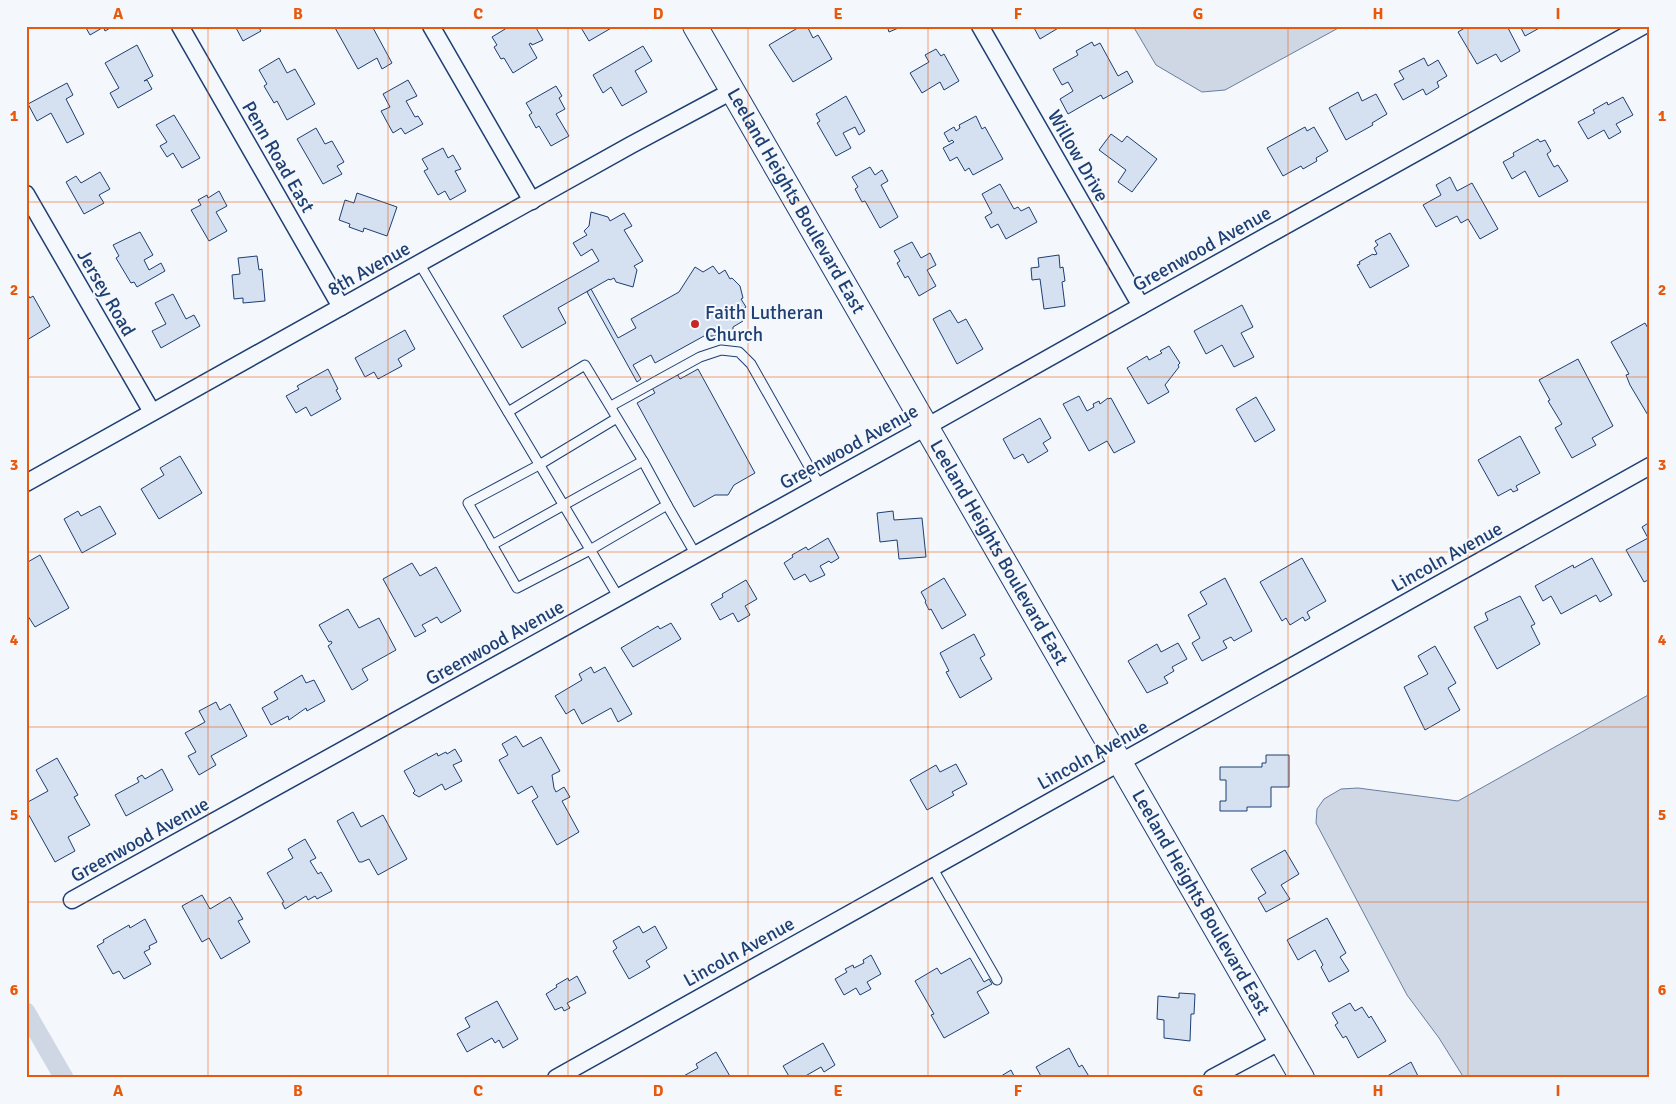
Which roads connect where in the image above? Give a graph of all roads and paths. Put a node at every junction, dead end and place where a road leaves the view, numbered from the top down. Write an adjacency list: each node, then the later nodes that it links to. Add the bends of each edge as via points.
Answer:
1 (180, 26): 11 (street, Penn Road East)
2 (431, 26): 8 (street)
3 (694, 26): 6 (main road, Leeland Heights Boulevard East)
4 (980, 26): 10 (street, Willow Drive)
5 (1643, 26): 10 (street, Greenwood Avenue)
6 (732, 91): 8 (street, 8th Avenue); 16 (main road, Leeland Heights Boulevard East)
7 (26, 194): 13 (street, Jersey Road)
8 (532, 200): 9 (street, 8th Avenue)
9 (419, 263): 11 (street, 8th Avenue); 14 (lane)
10 (1141, 306): 16 (street, Greenwood Avenue)
11 (341, 307): 13 (street, 8th Avenue)
12 (611, 406): 14 (lane, via 585,365); 15 (lane); 21 (lane, via 700,357 720,350 738,352 751,364)
13 (152, 412): 20 (street, 8th Avenue)
14 (508, 412): 18 (lane)
15 (617, 418): 17 (lane); 18 (lane)
16 (926, 427): 21 (street, Greenwood Avenue); 28 (main road, Leeland Heights Boulevard East)
17 (643, 460): 22 (lane); 23 (lane)
18 (539, 465): 23 (lane); 24 (lane, via 468,503)
19 (1650, 466): 28 (street, Lincoln Avenue)
20 (26, 483)
21 (820, 486): 26 (street, Greenwood Avenue)
22 (667, 505): 25 (lane); 26 (lane)
23 (564, 506): 24 (lane); 25 (lane)
24 (492, 546): 25 (lane, via 517,588)
25 (590, 550): 27 (lane)
26 (696, 555): 27 (street, Greenwood Avenue)
27 (619, 598): 30 (street, Greenwood Avenue)
28 (1121, 763): 29 (street, Lincoln Avenue); 32 (main road, Leeland Heights Boulevard East)
29 (932, 867): 31 (lane); 33 (street, Lincoln Avenue)
30 (72, 900)
31 (997, 980)
32 (1280, 1041): 34 (street); 35 (main road, Leeland Heights Boulevard East)
33 (556, 1078)
34 (1212, 1078)
35 (1302, 1078)

